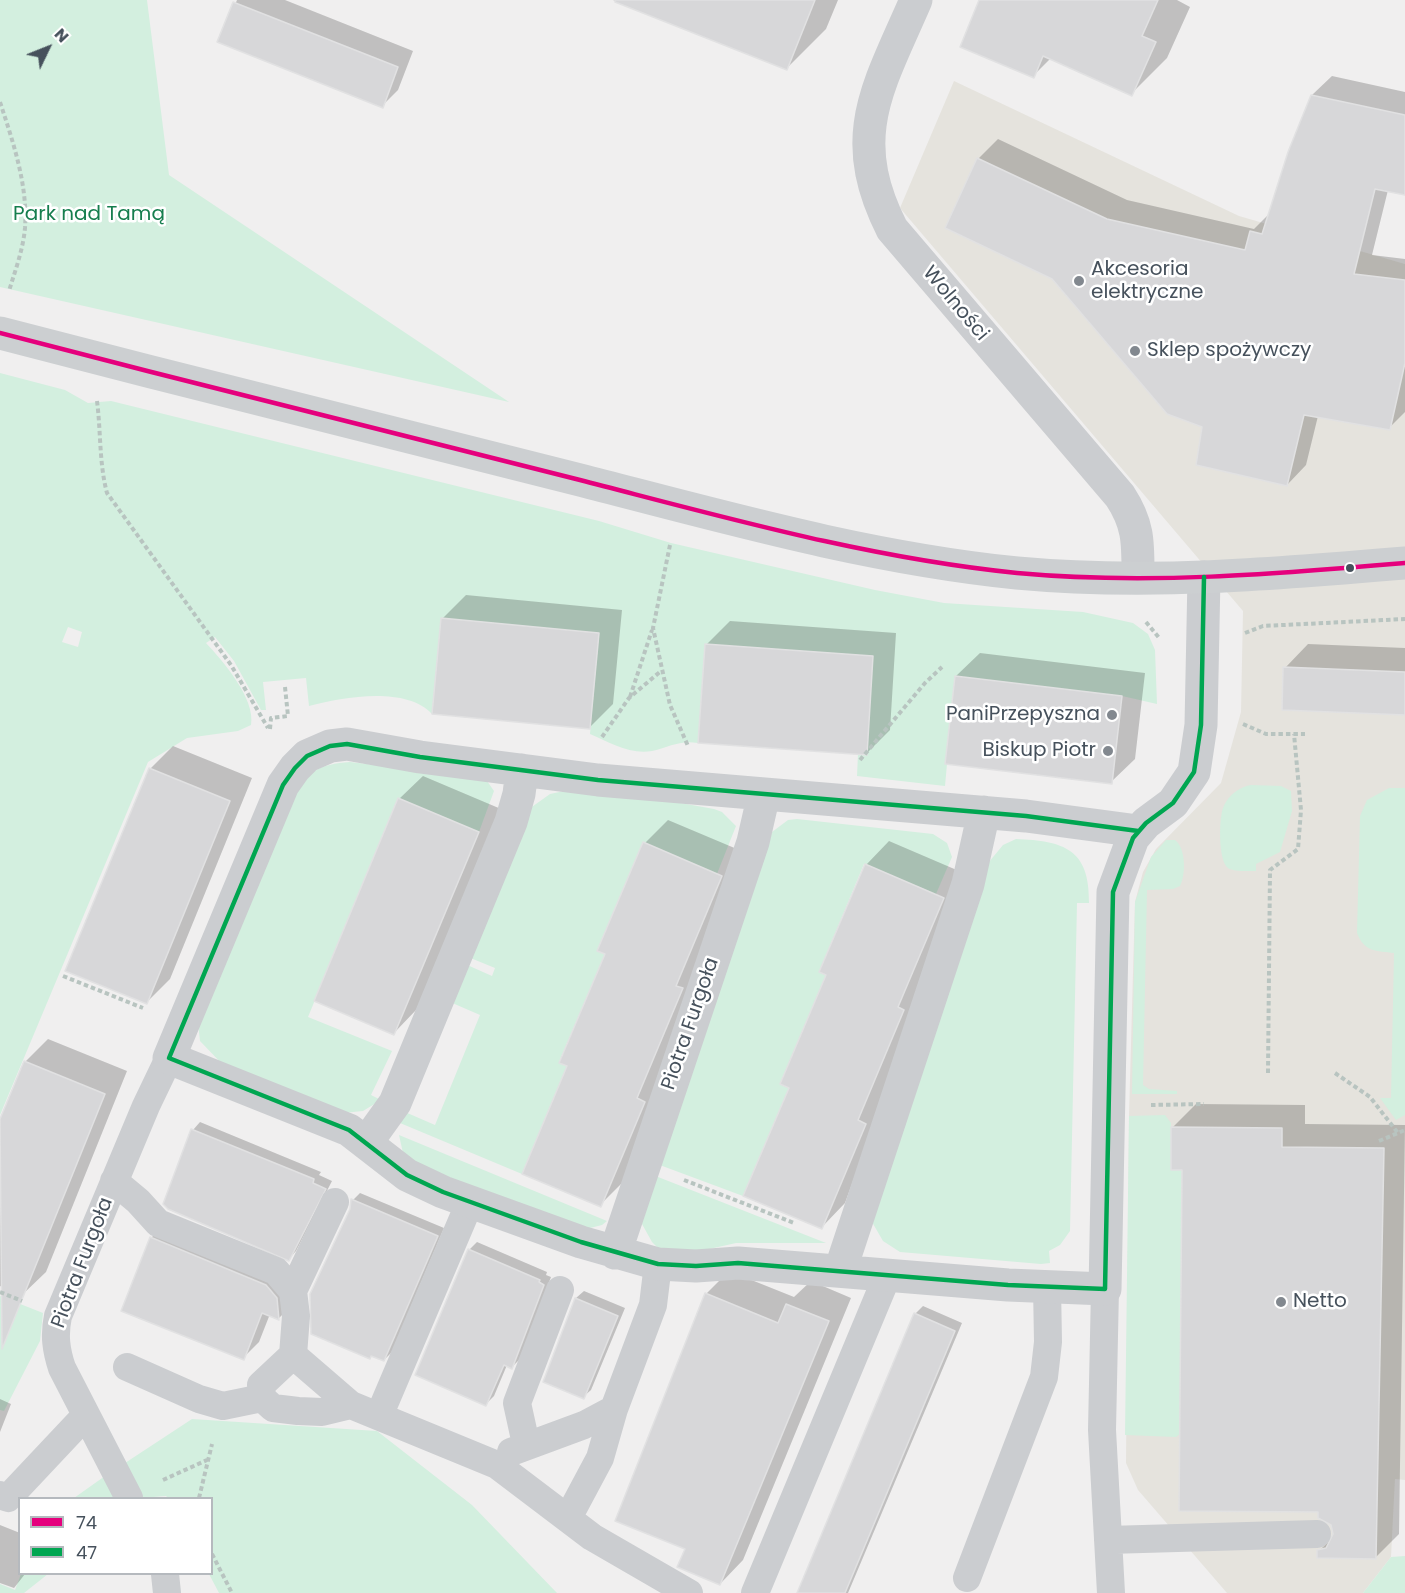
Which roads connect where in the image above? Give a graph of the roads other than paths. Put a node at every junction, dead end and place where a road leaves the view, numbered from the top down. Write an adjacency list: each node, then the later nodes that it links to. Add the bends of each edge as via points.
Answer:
1 (916, 0): 4 (street, Wolności, via 872,110 868,162 873,185 892,229 1132,514 1138,533)
2 (0, 333): 4 (main road, via 856,548 1020,573)
3 (1405, 563): 5 (main road)
4 (1138, 578): 5 (main road)
5 (1204, 578): 9 (street, via 1201,725 1194,772 1173,803)
6 (522, 770): 7 (street, Piotra Furgoła); 10 (street, Piotra Furgoła, via 347,744 330,746 301,760 268,817); 11 (street, via 511,822 395,1103)
7 (764, 794): 8 (street, Piotra Furgoła); 15 (street, Piotra Furgoła, via 753,842)
8 (984, 812): 9 (street, Piotra Furgoła); 16 (street, via 968,884)
9 (1138, 831): 20 (street, via 1118,872 1111,916)
10 (169, 1058): 11 (street, via 334,1123); 12 (lane, Piotra Furgoła)
11 (367, 1142): 14 (street, via 417,1181)
12 (114, 1181): 21 (lane, via 158,1223 276,1271); 28 (lane, Piotra Furgoła, via 58,1316 55,1333 57,1354)
13 (335, 1202): 21 (lane)
14 (470, 1202): 15 (street); 29 (lane)
15 (615, 1253): 17 (street)
16 (843, 1258): 17 (street, via 696,1266); 18 (street)
17 (658, 1264): 27 (lane, via 653,1305)
18 (888, 1275): 19 (street); 41 (lane)
19 (1047, 1286): 20 (street); 38 (lane, via 1044,1377)
20 (1105, 1289): 36 (lane, via 1102,1430)
21 (293, 1290): 23 (lane)
22 (560, 1290): 30 (lane, via 517,1403)
23 (293, 1355): 25 (lane, via 261,1385); 26 (lane)
24 (127, 1367): 25 (lane, via 223,1406)
25 (262, 1398): 26 (lane, via 273,1408 298,1411 322,1412)
26 (351, 1404): 29 (lane)
27 (614, 1409): 30 (lane, via 584,1425); 34 (lane, via 600,1458)
28 (86, 1415): 32 (lane, via 8,1498); 33 (lane, Piotra Furgoła)
29 (379, 1416): 31 (lane)
30 (526, 1444): 31 (lane)
31 (497, 1465): 34 (lane)
32 (0, 1495)
33 (128, 1497)
34 (568, 1518): 40 (lane, via 628,1559)
35 (1317, 1534): 36 (lane)
36 (1108, 1540): 42 (lane)
37 (165, 1575): 39 (lane)
38 (967, 1578)
39 (167, 1593)
40 (690, 1593)
41 (755, 1593)
42 (1111, 1593)

